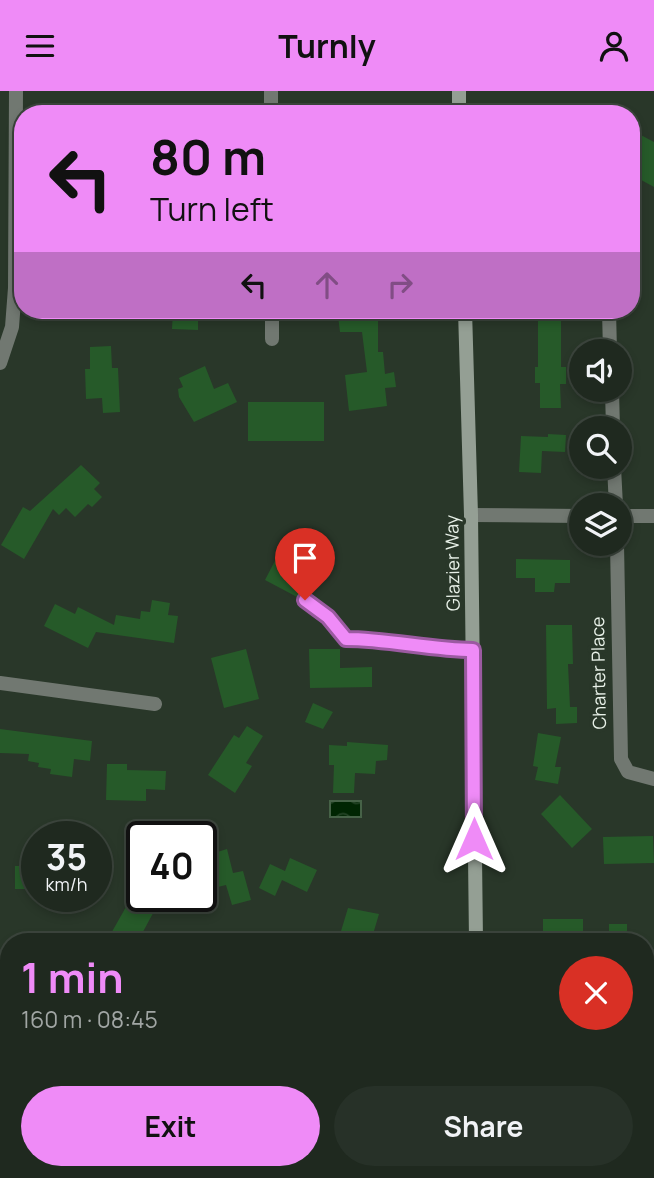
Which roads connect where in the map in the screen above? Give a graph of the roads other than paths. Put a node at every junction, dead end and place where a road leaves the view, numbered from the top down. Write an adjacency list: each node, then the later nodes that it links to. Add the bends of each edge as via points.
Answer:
1 (14, 301): 7 (street, via 12,327)
2 (272, 319): 5 (street)
3 (465, 319): 8 (street, Glazier Way)
4 (609, 319): 6 (street)
5 (272, 339)
6 (610, 339)
7 (0, 363)
8 (471, 515): 9 (street); 14 (street, Glazier Way)
9 (569, 516)
10 (632, 516): 11 (street)
11 (654, 516)
12 (617, 556): 17 (street, Charter Place, via 621,759 628,772)
13 (305, 600): 14 (lane, via 328,617 346,639)
14 (473, 650): 18 (street, Glazier Way)
15 (0, 683): 16 (street)
16 (155, 704)
17 (654, 779)
18 (476, 933)

